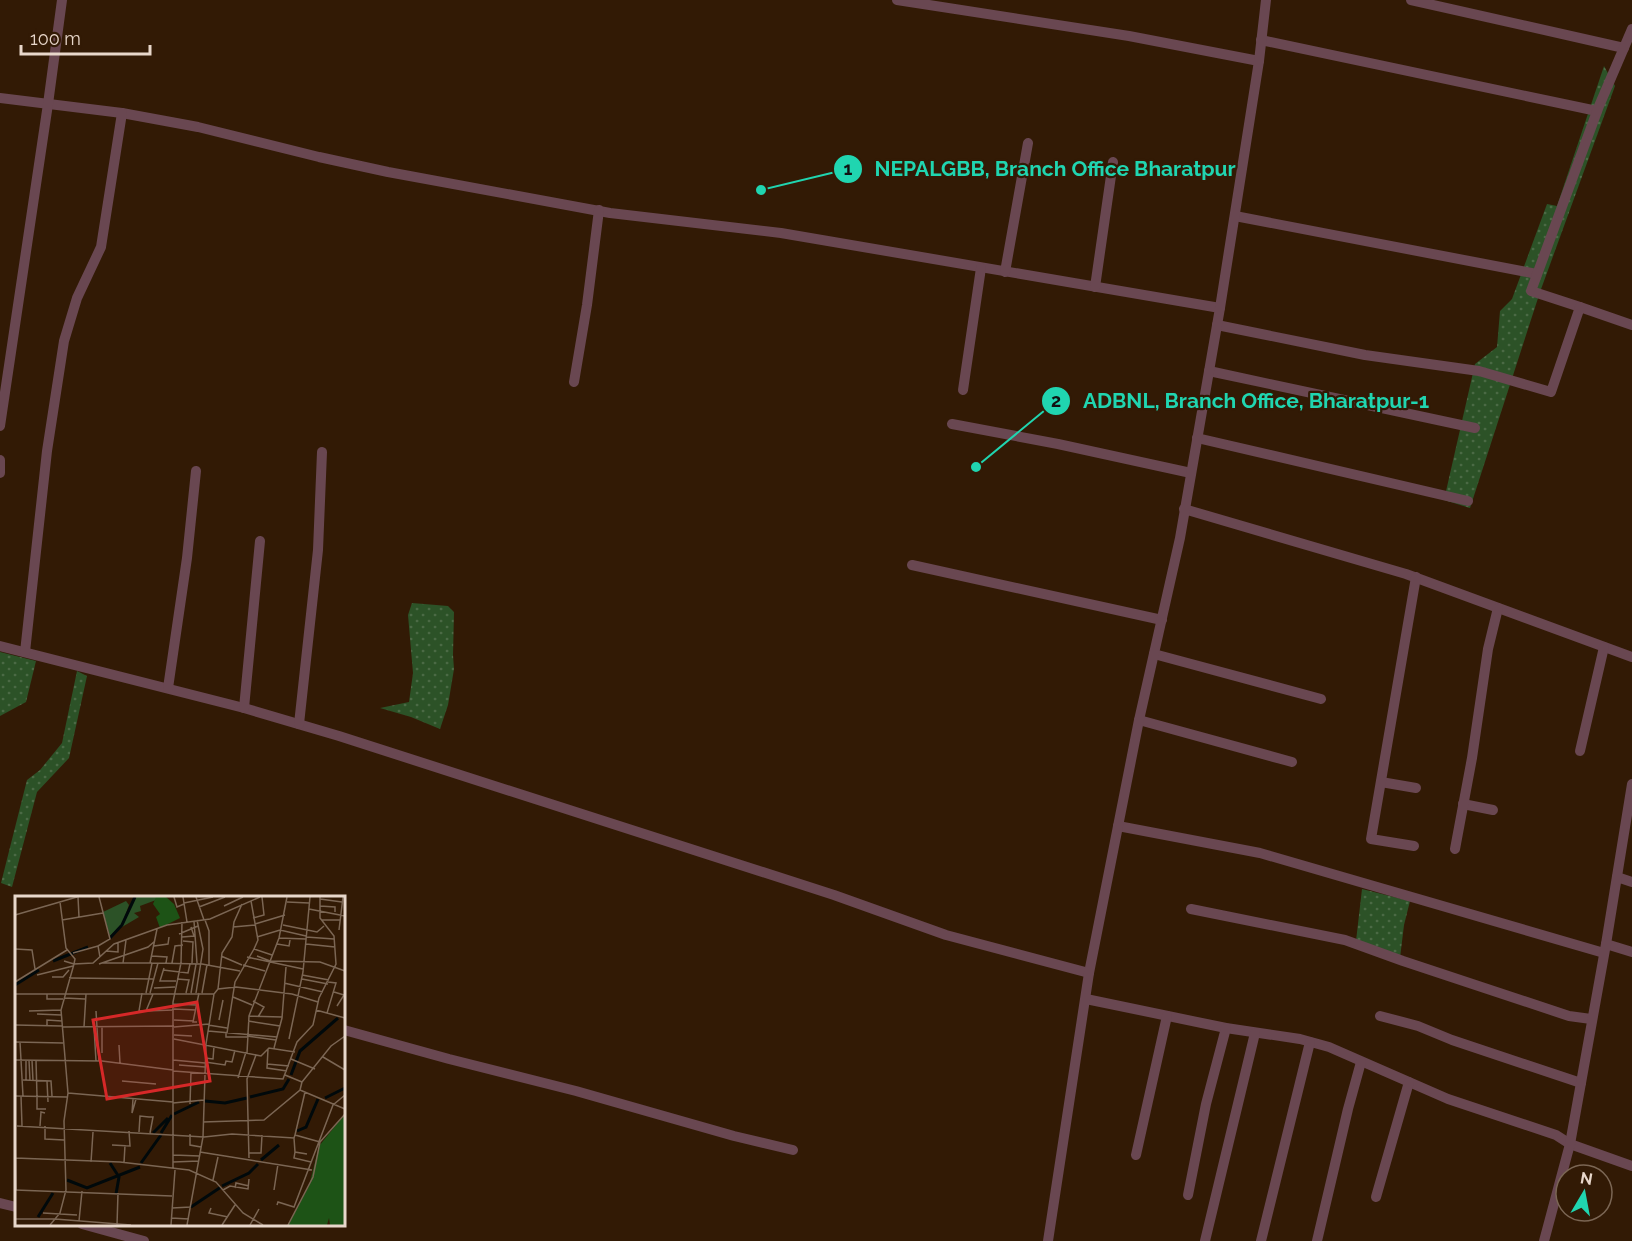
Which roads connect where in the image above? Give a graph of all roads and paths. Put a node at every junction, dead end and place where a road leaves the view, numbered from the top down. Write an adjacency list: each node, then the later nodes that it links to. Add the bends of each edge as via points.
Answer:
1 (62, 0): 11 (street)
2 (897, 0): 5 (street)
3 (1266, 0): 7 (street)
4 (1411, 0): 8 (street)
5 (927, 2): 9 (street)
6 (1632, 29): 8 (street)
7 (1262, 40): 9 (street); 12 (street)
8 (1624, 48): 12 (street)
9 (1259, 61): 17 (street)
10 (0, 98): 11 (street)
11 (48, 104): 13 (street); 30 (street)
12 (1598, 111): 20 (street)
13 (122, 113): 16 (street, via 222,132 388,172); 47 (street, via 101,247 77,298 64,341 47,451)
14 (1028, 142): 19 (street)
15 (1113, 162): 21 (street)
16 (600, 210): 18 (street, via 781,233); 27 (street)
17 (1235, 216): 20 (street); 23 (street)
18 (981, 268): 19 (street); 28 (street)
19 (1005, 272): 21 (street)
20 (1538, 274): 22 (street, via 1531,291)
21 (1095, 287): 23 (street)
22 (1580, 307): 24 (street, via 1551,392 1479,371 1365,355); 25 (street)
23 (1220, 308): 24 (street)
24 (1217, 325): 26 (street)
25 (1632, 325)
26 (1209, 371): 31 (street); 32 (street)
27 (574, 382)
28 (963, 390)
29 (952, 424): 37 (street)
30 (0, 426)
31 (1475, 428)
32 (1197, 438): 37 (street); 38 (street)
33 (322, 452): 54 (street, via 318,550)
34 (0, 460): 36 (street)
35 (196, 471): 50 (street, via 188,558)
36 (0, 473)
37 (1191, 473): 39 (street)
38 (1468, 501)
39 (1184, 509): 42 (street); 44 (street)
40 (260, 541): 52 (street)
41 (912, 565): 44 (street)
42 (1416, 577): 43 (street); 57 (street)
43 (1498, 608): 46 (street); 60 (street)
44 (1162, 620): 48 (street)
45 (0, 646): 47 (street)
46 (1604, 647): 49 (street); 55 (street)
47 (25, 652): 50 (street)
48 (1154, 654): 51 (street); 53 (street)
49 (1632, 657)
50 (168, 688): 52 (street)
51 (1321, 699)
52 (244, 708): 54 (street)
53 (1139, 720): 56 (street); 62 (street)
54 (299, 724): 70 (street, via 796,883 946,936)
55 (1580, 751)
56 (1292, 762)
57 (1381, 782): 59 (street); 63 (street, via 1371,839)
58 (1632, 784): 65 (street)
59 (1416, 788)
60 (1463, 804): 61 (street); 64 (street)
61 (1493, 810)
62 (1118, 826): 68 (street, via 1260,854); 70 (street)
63 (1414, 846)
64 (1455, 849)
65 (1617, 877): 66 (street); 68 (street)
66 (1632, 882)
67 (1191, 909): 74 (street, via 1345,940 1569,1016)
68 (1605, 948): 69 (street); 74 (street)
69 (1632, 952)
70 (1089, 974): 71 (street)
71 (1086, 999): 72 (street); 92 (street)
72 (1167, 1016): 75 (street); 84 (street)
73 (1380, 1016): 81 (street)
74 (1591, 1019): 81 (street)
75 (1226, 1028): 77 (street); 86 (street)
76 (345, 1030): 83 (street)
77 (1255, 1033): 78 (street); 93 (street)
78 (1310, 1042): 79 (street); 94 (street)
79 (1361, 1062): 80 (street); 95 (street)
80 (1409, 1082): 82 (street, via 1556,1135); 87 (street)
81 (1581, 1083): 82 (street)
82 (1570, 1144): 85 (street); 96 (street)
83 (793, 1150)
84 (1136, 1155)
85 (1632, 1166)
86 (1188, 1195)
87 (1376, 1197)
88 (0, 1203): 89 (street)
89 (15, 1207)
90 (89, 1226): 91 (street)
91 (144, 1241)
92 (1048, 1241)
93 (1205, 1241)
94 (1261, 1241)
95 (1317, 1241)
96 (1544, 1241)

